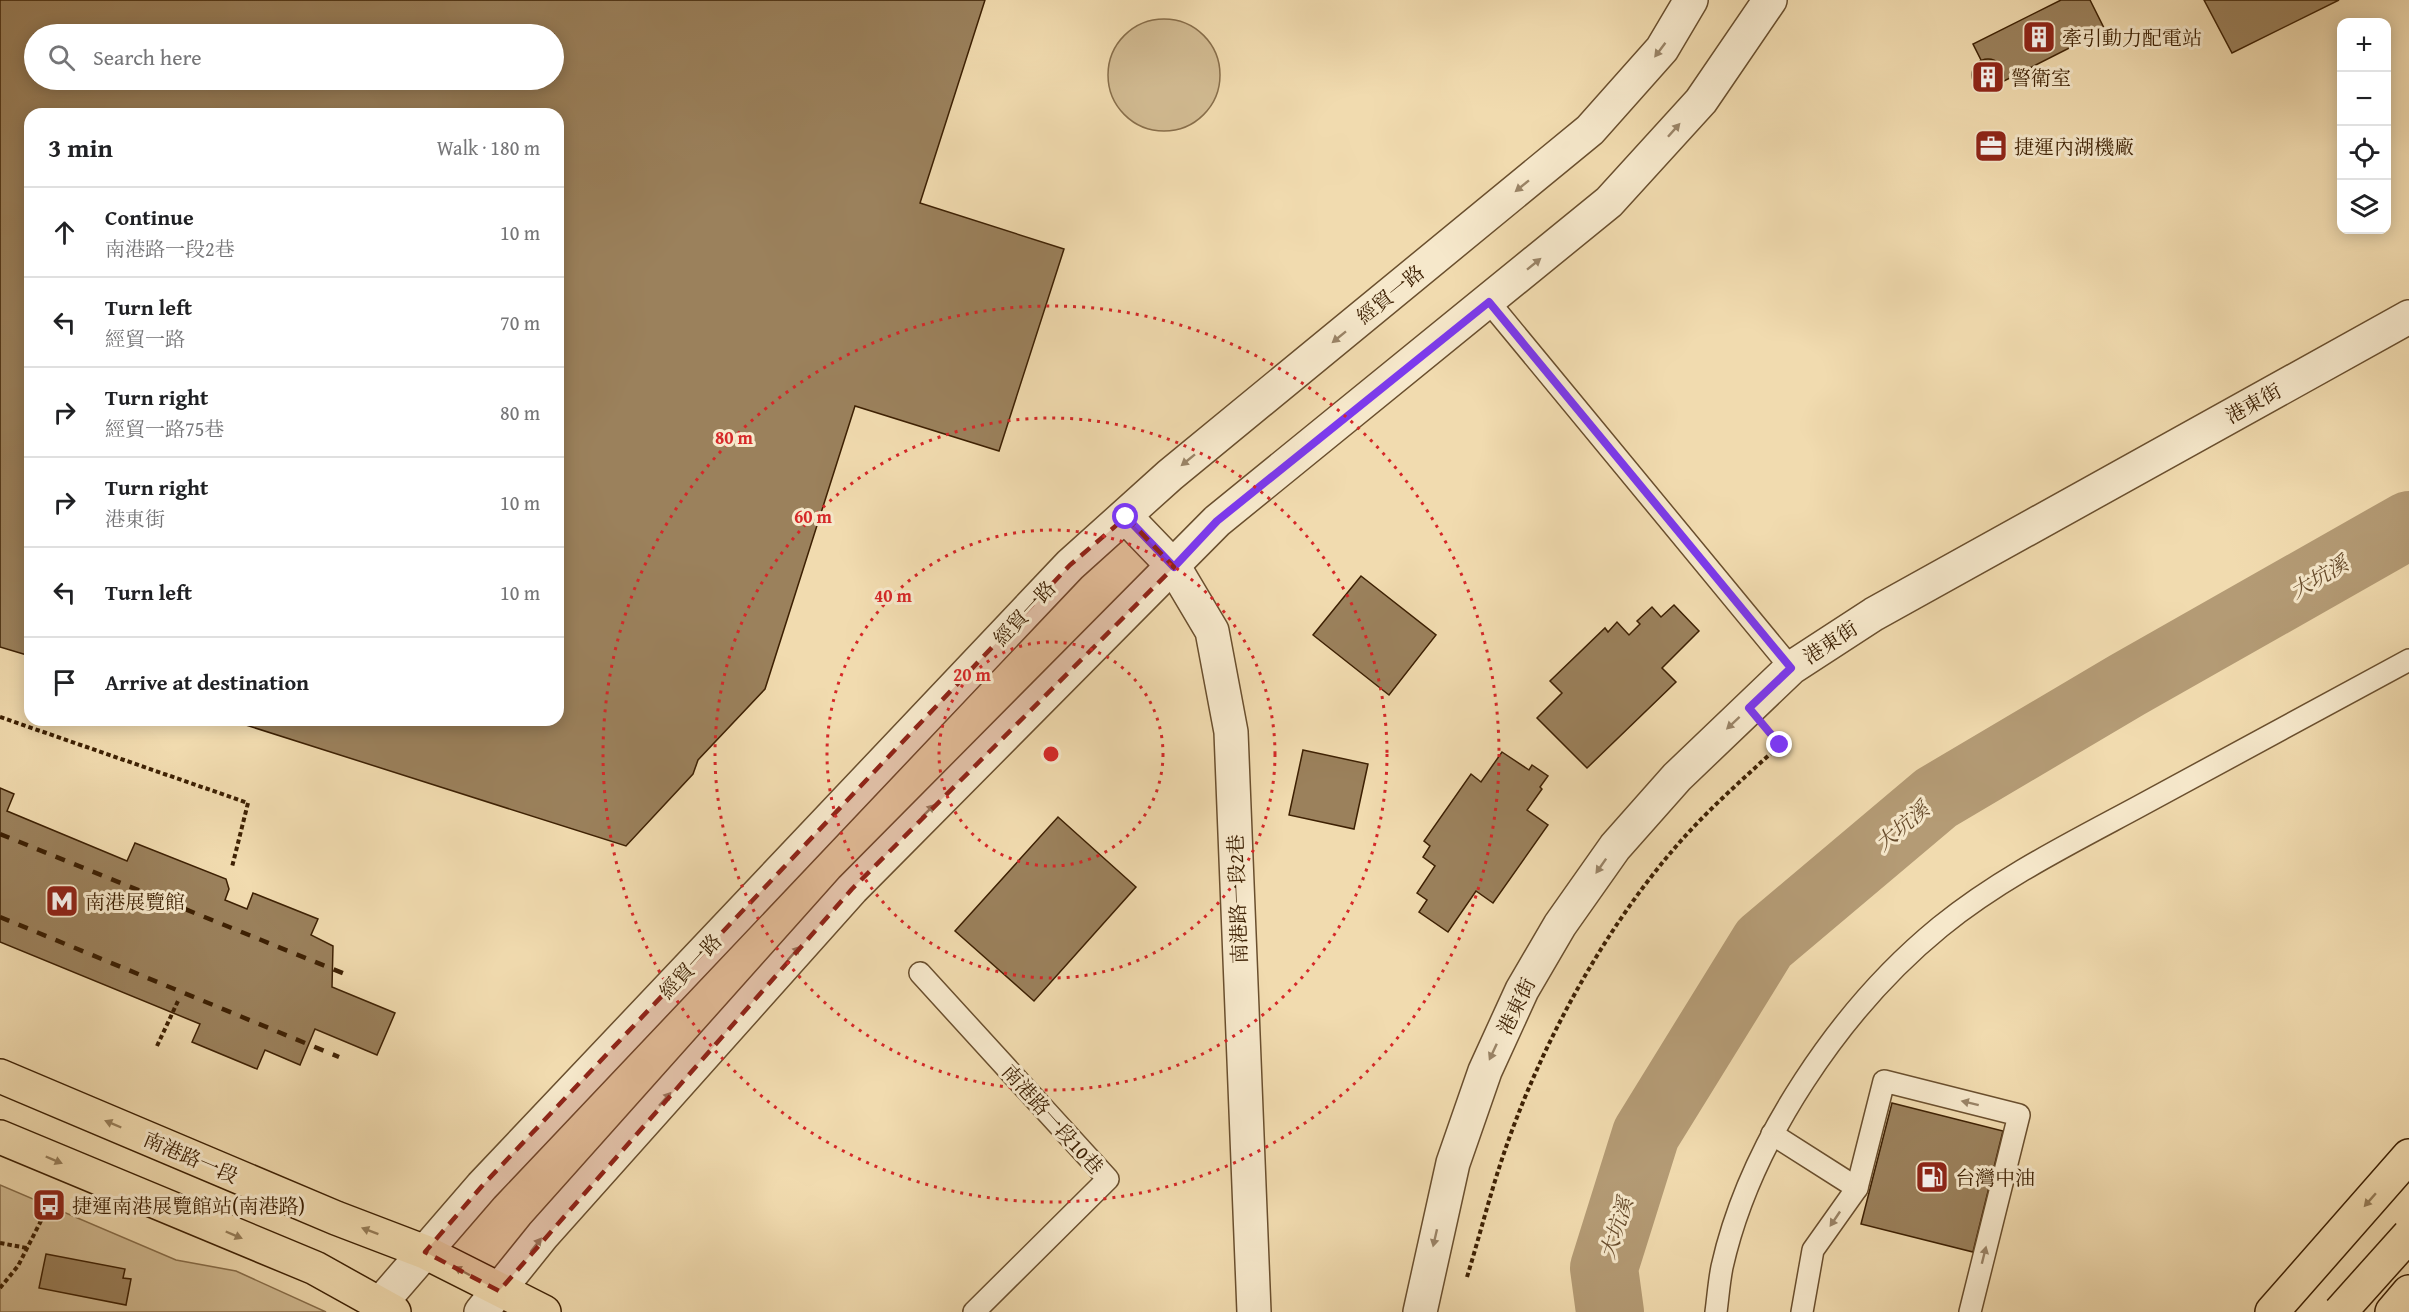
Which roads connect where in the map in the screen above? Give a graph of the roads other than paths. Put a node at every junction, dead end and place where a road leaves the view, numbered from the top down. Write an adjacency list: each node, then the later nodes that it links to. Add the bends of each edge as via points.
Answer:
1 (1691, 0): 5 (street, 經貿一路, one-way to 5, via 1662,49 1590,130 1170,475)
2 (1770, 0): 3 (street, one-way to 2, via 1609,202 1701,101)
3 (1489, 302): 6 (street, via 1217,521); 8 (lane)
4 (2409, 317): 8 (street, 港東街, via 1874,614)
5 (1126, 517): 6 (street, 南港路一段2巷); 17 (street, 經貿一路, via 1070,565 482,1186)
6 (1174, 567): 19 (street, one-way to 6, via 543,1235 852,889); 23 (street, 南港路一段2巷, via 1212,631 1231,732)
7 (2409, 660): 11 (lane, via 2019,872 1940,927 1878,985 1841,1028)
8 (1791, 668): 24 (street, 港東街, one-way to 24, via 1677,777 1615,847 1560,925 1522,990 1485,1071 1453,1163)
9 (920, 973): 22 (lane, 南港路一段10巷, via 1108,1179)
10 (0, 1076): 17 (main road, 南港路一段, one-way to 10)
11 (1772, 1134): 14 (lane); 25 (lane, via 1743,1199 1722,1267)
12 (0, 1137): 20 (main road, one-way to 20, via 315,1268)
13 (2409, 1156): 28 (main road, one-way to 28)
14 (1857, 1188): 26 (lane, one-way to 26, via 1814,1250); 27 (lane, one-way to 14, via 2019,1115 1884,1081)
15 (2409, 1216): 30 (lane, via 2362,1295)
16 (2409, 1235): 29 (main road, bridge)
17 (425, 1252): 19 (main road, 南港路一段, one-way to 17); 20 (street, 經貿一路)
18 (2409, 1292): 31 (main road)
19 (490, 1301): 21 (main road, 南港路一段)
20 (387, 1309)
21 (544, 1312)
22 (974, 1312)
23 (1254, 1312)
24 (1420, 1312)
25 (1716, 1312)
26 (1802, 1312)
27 (1970, 1312)
28 (2272, 1312)
29 (2340, 1312)
30 (2347, 1312)
31 (2392, 1312)

